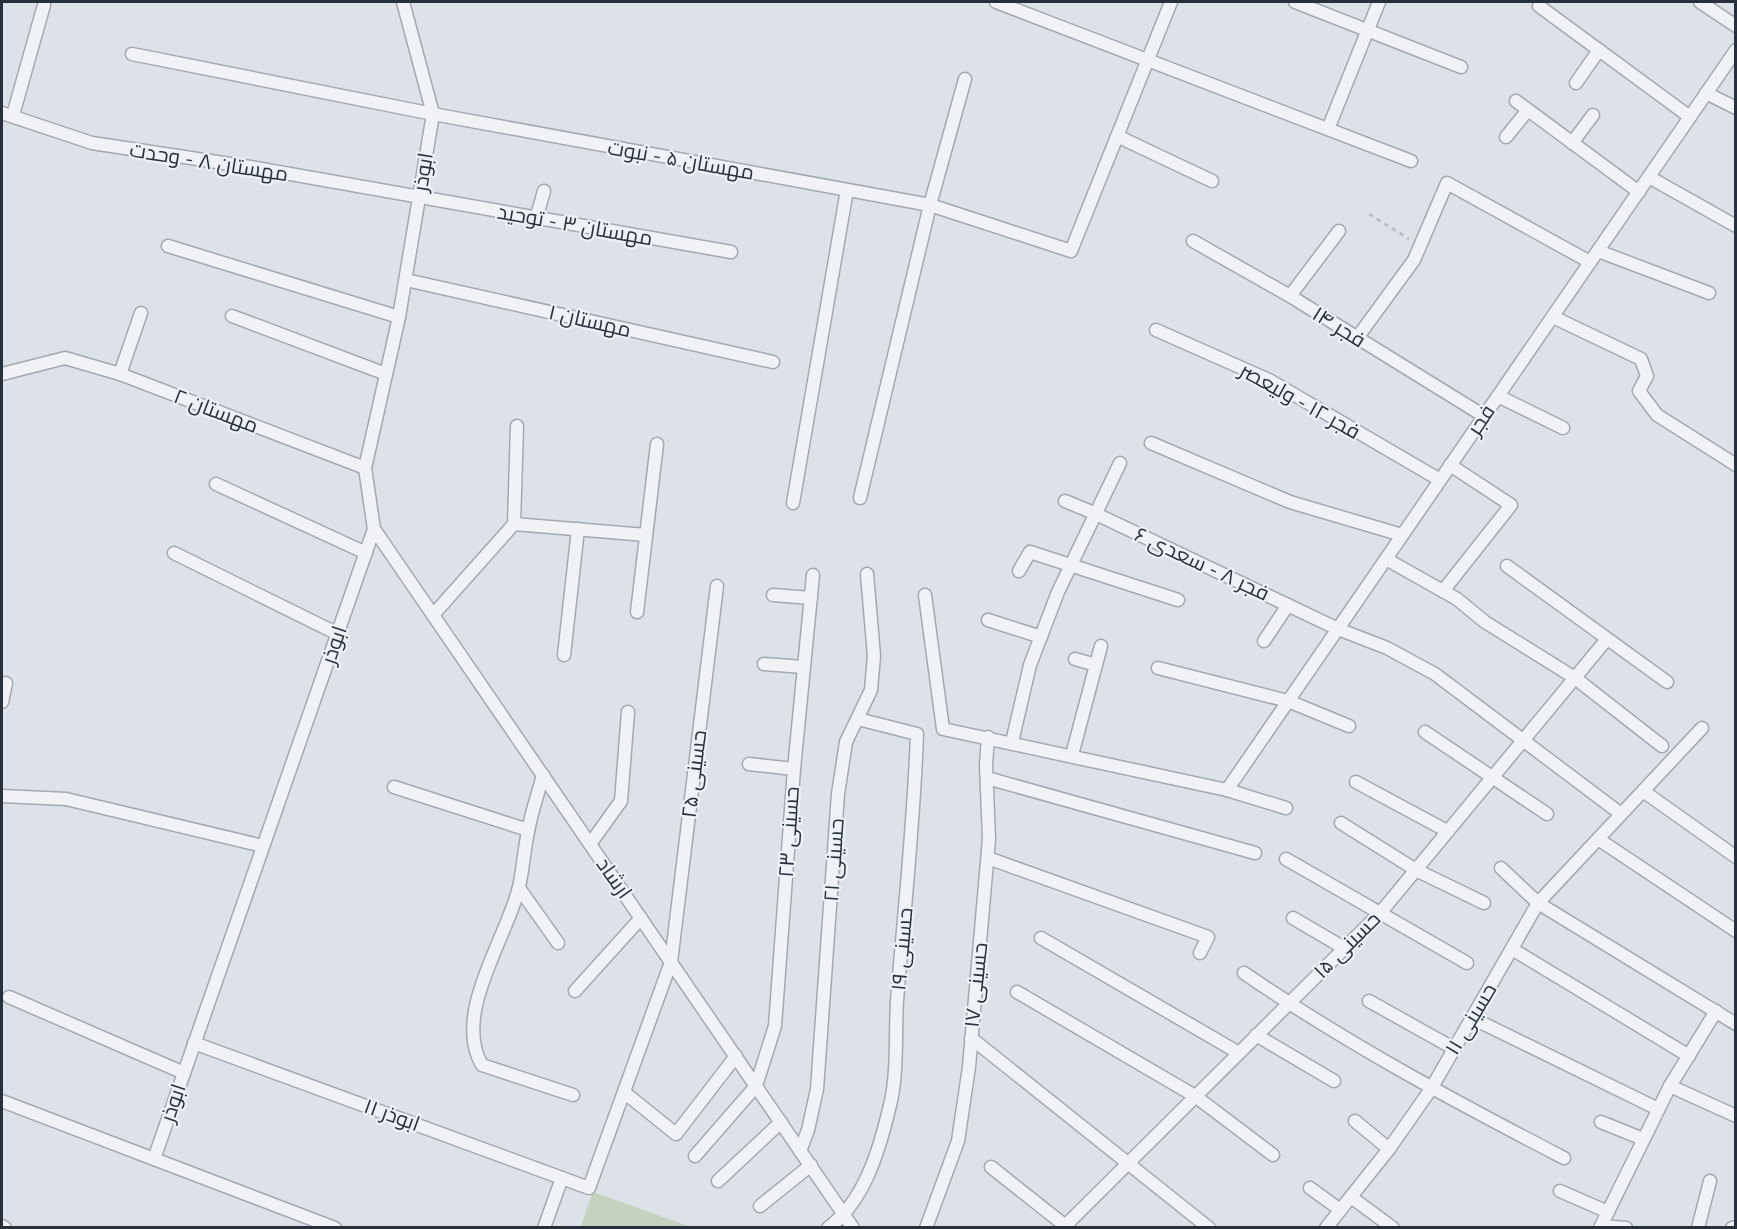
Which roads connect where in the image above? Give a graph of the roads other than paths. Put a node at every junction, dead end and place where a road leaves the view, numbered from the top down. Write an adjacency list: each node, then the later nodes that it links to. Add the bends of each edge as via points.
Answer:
1 (403, 2): 23 (street)
2 (996, 2): 14 (street)
3 (1171, 2): 14 (street)
4 (1295, 2): 10 (street)
5 (1379, 2): 10 (street)
6 (1700, 2): 9 (street)
7 (44, 5): 22 (street)
8 (1539, 6): 11 (street)
9 (1736, 26)
10 (1368, 30): 15 (street); 26 (street)
11 (1599, 50): 17 (street); 25 (street)
12 (1736, 50): 18 (street, فجر)
13 (132, 54): 23 (street, مهستان ۵ - نبوت)
14 (1148, 60): 26 (street); 27 (street)
15 (1461, 67)
16 (965, 78): 37 (street)
17 (1576, 83)
18 (1706, 93): 20 (street); 25 (street, فجر)
19 (1516, 101): 21 (street)
20 (1736, 108)
21 (1528, 110): 28 (street); 29 (street)
22 (7, 114): 36 (street, مهستان ۸ - وحدت, via 92,143 250,167)
23 (433, 114): 33 (street, مهستان ۵ - نبوت); 36 (street, ابوذر)
24 (1593, 115): 29 (street)
25 (1690, 117): 31 (street, فجر)
26 (1328, 129): 30 (street)
27 (1117, 136): 32 (street); 37 (street, مهستان ۵ - نبوت, via 1071,251)
28 (1506, 137)
29 (1572, 143): 35 (street)
30 (1411, 161)
31 (1648, 177): 35 (street, فجر); 39 (street)
32 (1212, 181)
33 (847, 190): 37 (street, مهستان ۵ - نبوت); 73 (street)
34 (544, 191): 38 (street)
35 (1638, 192): 43 (street, فجر)
36 (419, 199): 38 (street, مهستان ۳ - توحید); 46 (street, ابوذر)
37 (930, 205): 71 (street)
38 (536, 219): 44 (street, مهستان ۳ - توحید)
39 (1736, 226)
40 (1340, 231): 48 (street)
41 (1193, 241): 48 (street, فجر ۱۴)
42 (168, 246): 51 (street)
43 (1598, 251): 45 (street, فجر); 47 (street)
44 (731, 252)
45 (1590, 262): 52 (street, فجر); 54 (street, via 1446,183 1414,260)
46 (406, 280): 51 (street, ابوذر); 55 (street, مهستان ۱)
47 (1709, 293)
48 (1290, 296): 54 (street, فجر ۱۴)
49 (141, 313): 56 (street)
50 (232, 316): 57 (street)
51 (399, 317): 57 (street, ابوذر)
52 (1553, 317): 59 (street, فجر); 67 (street, via 1641,359 1647,376 1639,392 1657,415)
53 (1156, 330): 69 (street, فجر ۱۲ - ولیعصر, via 1269,380)
54 (1357, 339): 60 (street, فجر ۱۴)
55 (773, 362)
56 (120, 374): 58 (street, مهستان ۲, via 65,358); 68 (street, مهستان ۲)
57 (386, 374): 68 (street, ابوذر)
58 (2, 376)
59 (1498, 396): 60 (street, فجر); 62 (street)
60 (1484, 416): 66 (street, فجر)
61 (517, 426): 75 (street)
62 (1563, 429)
63 (1151, 443): 79 (street, via 1290,502)
64 (657, 444): 78 (street)
65 (1120, 463): 74 (street)
66 (1450, 465): 69 (street, فجر); 89 (street, via 1511,505)
67 (1736, 465)
68 (365, 468): 76 (street, ابوذر)
69 (1440, 480): 79 (street, فجر)
70 (216, 484): 81 (street)
71 (860, 498)
72 (1065, 501): 74 (street, فجر ۸ - سعدی ۶)
73 (793, 503)
74 (1094, 513): 83 (street); 94 (street, فجر ۸ - سعدی ۶)
75 (513, 524): 77 (street); 96 (street)
76 (374, 529): 81 (street, ابوذر); 96 (street, ارشاد)
77 (578, 529): 78 (street); 104 (street)
78 (646, 535): 95 (street)
79 (1402, 535): 82 (street, فجر)
80 (174, 553): 99 (street)
81 (366, 553): 99 (street, ابوذر)
82 (1386, 559): 89 (street); 98 (street, فجر)
83 (1071, 564): 85 (street, via 1030,552); 93 (street); 100 (street)
84 (1507, 566): 101 (street)
85 (1019, 571)
86 (867, 574): 116 (street, حسینی ۲۱, via 874,656 871,690)
87 (813, 575): 92 (street, حسینی ۲۳)
88 (717, 586): 162 (street, حسینی ۲۵)
89 (1443, 591): 110 (street)
90 (773, 595): 92 (street)
91 (925, 595): 120 (street, via 944,729)
92 (811, 598): 108 (street, حسینی ۲۳)
93 (1178, 600)
94 (1288, 604): 98 (street, فجر ۸ - سعدی ۶); 102 (street)
95 (637, 612)
96 (433, 615): 127 (street, ارشاد)
97 (988, 620): 100 (street)
98 (1338, 629): 113 (street, فجر); 121 (street, فجر ۸ - سعدی ۶, via 1387,648 1435,674)
99 (338, 634): 143 (street, ابوذر)
100 (1041, 637): 122 (street, via 1030,665)
101 (1607, 639): 110 (street, حسینی ۱۵); 111 (street)
102 (1263, 641)
103 (1101, 646): 107 (street)
104 (564, 655)
105 (1075, 659): 107 (street)
106 (764, 664): 108 (street)
107 (1096, 665): 124 (street)
108 (803, 667): 126 (street, حسینی ۲۳)
109 (1158, 668): 113 (street)
110 (1575, 678): 121 (street, حسینی ۱۵); 123 (street)
111 (1667, 682)
112 (6, 684): 114 (street)
113 (1288, 701): 117 (street); 132 (street, فجر)
114 (2, 702)
115 (628, 712): 142 (street, via 621,801)
116 (858, 719): 196 (street, حسینی ۲۱, via 846,742 840,783 817,1089); 214 (street, حسینی ۱۹, via 917,734 891,1104 867,1178)
117 (1349, 726)
118 (1702, 728): 133 (street, حسینی ۱۱)
119 (1425, 732): 128 (street)
120 (988, 737): 122 (street); 129 (street, حسینی ۱۷)
121 (1523, 740): 128 (street, حسینی ۱۵); 137 (street, فجر ۸ - سعدی ۶)
122 (1012, 742): 124 (street)
123 (1662, 746)
124 (1072, 756): 132 (street)
125 (748, 765): 126 (street)
126 (794, 769): 182 (street, حسینی ۲۳, via 775,1026)
127 (543, 775): 139 (street); 142 (street, ارشاد)
128 (1493, 776): 136 (street); 140 (street, حسینی ۱۵)
129 (987, 778): 144 (street); 146 (street, حسینی ۱۷)
130 (1356, 782): 140 (street)
131 (394, 787): 139 (street)
132 (1227, 790): 135 (street)
133 (1643, 791): 137 (street, حسینی ۱۱); 145 (street)
134 (2, 796): 143 (street, via 66,800)
135 (1286, 808)
136 (1547, 814)
137 (1621, 814): 141 (street, حسینی ۱۱)
138 (1341, 823): 149 (street)
139 (528, 830): 150 (street)
140 (1447, 831): 149 (street, حسینی ۱۵)
141 (1598, 839): 152 (street, حسینی ۱۱); 156 (street)
142 (590, 844): 154 (street, ارشاد)
143 (263, 846): 175 (street, ابوذر)
144 (1255, 853)
145 (1736, 857)
146 (988, 858): 161 (street, via 1208,937); 174 (street, حسینی ۱۷)
147 (1286, 859): 153 (street)
148 (1501, 868): 152 (street)
149 (1416, 870): 151 (street); 153 (street, حسینی ۱۵)
150 (519, 888): 158 (street); 186 (street, via 475,1012 475,1052 482,1065)
151 (1484, 903)
152 (1538, 903): 160 (street, حسینی ۱۱); 170 (street)
153 (1381, 912): 159 (street, حسینی ۱۵); 163 (street)
154 (641, 918): 162 (street, ارشاد); 165 (street)
155 (1293, 918): 159 (street)
156 (1736, 931)
157 (1041, 938): 177 (street)
158 (558, 943)
159 (1344, 948): 169 (street, حسینی ۱۵)
160 (1512, 949): 171 (street, حسینی ۱۱); 179 (street)
161 (1200, 953)
162 (671, 962): 178 (street, ارشاد); 185 (street, حسینی ۲۵)
163 (1467, 963)
164 (1244, 973): 169 (street)
165 (575, 991)
166 (1017, 992): 187 (street)
167 (9, 997): 180 (street)
168 (1369, 1001): 176 (street)
169 (1289, 1003): 173 (street, حسینی ۱۵); 184 (street)
170 (1716, 1011): 172 (street); 179 (street)
171 (1472, 1017): 176 (street, حسینی ۱۱); 189 (street)
172 (1736, 1024)
173 (1256, 1035): 177 (street, حسینی ۱۵); 181 (street)
174 (971, 1038): 201 (street); 219 (street, حسینی ۱۷, via 958,1142)
175 (195, 1043): 180 (street, ابوذر); 204 (street, ابوذر ۱۱)
176 (1453, 1048): 184 (street, حسینی ۱۱)
177 (1239, 1053): 187 (street, حسینی ۱۵)
178 (735, 1056): 182 (street, ارشاد); 185 (street, via 676,1134)
179 (1689, 1056): 183 (street)
180 (184, 1073): 200 (street, ابوذر)
181 (1334, 1081)
182 (756, 1086): 192 (street, ارشاد); 198 (street)
183 (1670, 1086): 189 (street); 190 (street)
184 (1431, 1089): 195 (street, حسینی ۱۱); 199 (street)
185 (625, 1093): 207 (street, حسینی ۲۵)
186 (573, 1095)
187 (1195, 1096): 197 (street); 201 (street, حسینی ۱۵)
188 (2, 1101): 200 (street)
189 (1658, 1109): 194 (street)
190 (1736, 1116)
191 (1355, 1121): 195 (street)
192 (781, 1122): 196 (street, ارشاد); 205 (street)
193 (1601, 1122): 194 (street)
194 (1643, 1140): 213 (street)
195 (1389, 1149): 210 (street, حسینی ۱۱)
196 (800, 1150): 202 (street, ارشاد)
197 (1273, 1155)
198 (695, 1156)
199 (1564, 1158)
200 (154, 1159): 215 (street)
201 (1128, 1163): 220 (street, حسینی ۱۵); 221 (street)
202 (810, 1166): 211 (street); 214 (street, ارشاد)
203 (991, 1167): 220 (street)
204 (562, 1178): 207 (street, ابوذر ۱۱); 216 (street)
205 (718, 1181)
206 (1710, 1181): 226 (street)
207 (589, 1188)
208 (1310, 1188): 212 (street)
209 (1560, 1191): 213 (street)
210 (1351, 1197): 212 (street, حسینی ۱۱); 223 (street)
211 (760, 1206)
212 (1340, 1209): 222 (street, حسینی ۱۱)
213 (1608, 1212): 224 (street)
214 (845, 1215): 217 (street); 218 (street, ارشاد)
215 (335, 1227)
216 (544, 1227)
217 (828, 1227)
218 (853, 1227)
219 (926, 1227)
220 (1065, 1227)
221 (1209, 1227)
222 (1326, 1227)
223 (1393, 1227)
224 (1600, 1227): 225 (street)
225 (1626, 1227)
226 (1698, 1227)

